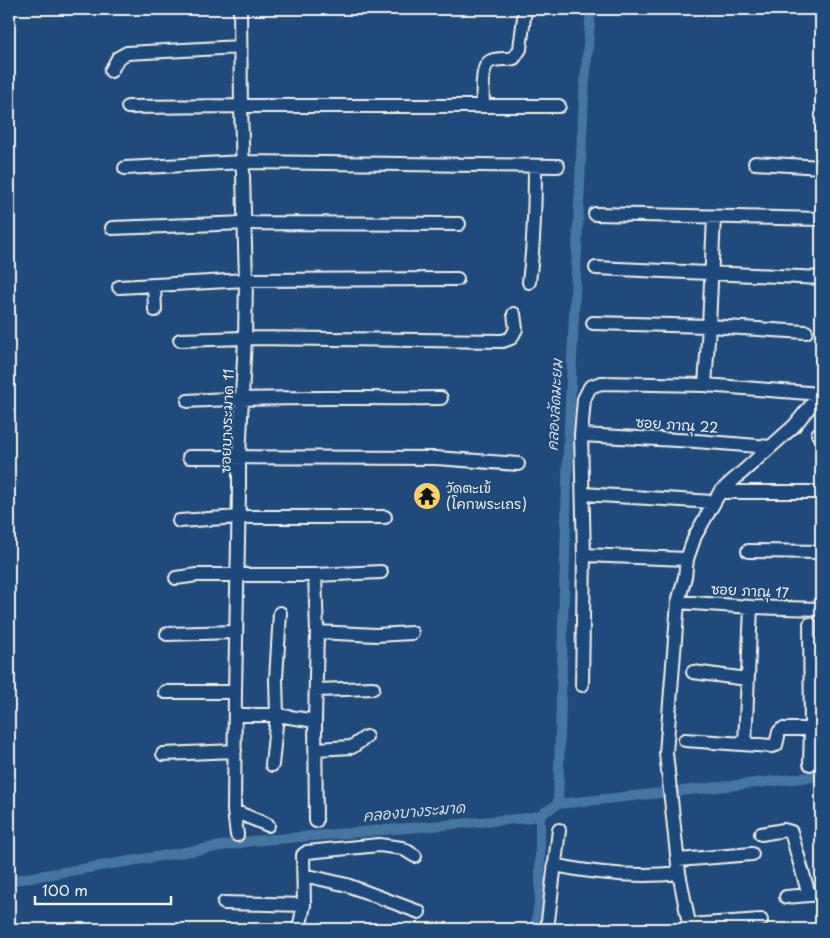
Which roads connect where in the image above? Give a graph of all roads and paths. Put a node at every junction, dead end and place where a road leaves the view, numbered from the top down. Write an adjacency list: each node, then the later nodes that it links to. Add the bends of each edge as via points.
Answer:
1 (240, 9): 3 (street, ซอยบางระมาด 11)
2 (525, 9): 6 (street, via 520,49 514,58 492,60 484,68)
3 (240, 47): 4 (street, via 127,53 118,58); 5 (street, ซอยบางระมาด 11)
4 (111, 71)
5 (241, 106): 6 (street); 8 (street); 9 (street, ซอยบางระมาด 11)
6 (483, 106): 7 (street)
7 (559, 106)
8 (128, 107)
9 (243, 162): 11 (street); 14 (street); 18 (street, ซอยบางระมาด 11)
10 (756, 163): 13 (street)
11 (535, 166): 12 (street); 26 (street, via 535,220)
12 (558, 166)
13 (821, 167)
14 (125, 168)
15 (595, 214): 16 (street)
16 (714, 217): 17 (street); 22 (street)
17 (821, 219)
18 (245, 223): 19 (street); 20 (street); 25 (street, ซอยบางระมาด 11)
19 (459, 224)
20 (112, 228)
21 (596, 268): 22 (street)
22 (710, 273): 23 (street); 32 (street)
23 (821, 278)
24 (457, 279): 25 (street)
25 (246, 280): 27 (street); 34 (street, ซอยบางระมาด 11)
26 (529, 282)
27 (154, 285): 28 (street); 29 (street)
28 (120, 287)
29 (155, 310)
30 (514, 314): 34 (street, via 516,329 511,338 503,341)
31 (593, 323): 32 (street)
32 (709, 326): 33 (street); 36 (street)
33 (806, 332)
34 (245, 338): 35 (street); 38 (street, ซอยบางระมาด 11)
35 (180, 340)
36 (705, 385): 37 (street); 41 (street, via 594,384 584,399)
37 (821, 393): 42 (street, via 794,426)
38 (242, 398): 39 (street); 40 (street); 44 (street, ซอยบางระมาด 11)
39 (441, 398)
40 (188, 401)
41 (581, 435): 42 (street, ซอย ภาณุ 22); 47 (street)
42 (770, 447): 48 (street)
43 (189, 457): 44 (street)
44 (239, 457): 45 (street, via 436,458); 50 (street, ซอยบางระมาด 11)
45 (518, 464)
46 (821, 492): 48 (street)
47 (583, 494): 48 (street); 54 (street)
48 (717, 497): 55 (street)
49 (385, 517): 50 (street)
50 (239, 518): 51 (street); 58 (street, ซอยบางระมาด 11)
51 (179, 521)
52 (748, 551): 53 (street)
53 (821, 552)
54 (584, 555): 55 (street); 71 (street)
55 (686, 559): 60 (street)
56 (381, 572): 57 (street)
57 (315, 574): 58 (street); 66 (street)
58 (238, 575): 59 (street); 65 (street, ซอยบางระมาด 11)
59 (176, 578)
60 (678, 602): 61 (street, ซอย ภาณุ 17); 96 (street, via 666,754)
61 (751, 607): 62 (street, ซอย ภาณุ 17); 70 (street)
62 (821, 609)
63 (280, 613): 77 (street)
64 (810, 624): 79 (street)
65 (236, 632): 68 (street); 75 (street, ซอยบางระมาด 11)
66 (318, 632): 67 (street, via 376,636); 73 (street)
67 (412, 633)
68 (167, 634)
69 (693, 672): 70 (street)
70 (747, 679): 82 (street)
71 (582, 685)
72 (373, 688): 73 (street)
73 (316, 690): 78 (street)
74 (165, 692): 75 (street)
75 (234, 692): 76 (street, ซอยบางระมาด 11)
76 (235, 715): 77 (street); 84 (street, ซอยบางระมาด 11)
77 (277, 715): 78 (street); 87 (street)
78 (315, 721): 83 (street)
79 (811, 728): 82 (street, via 782,729 776,745 772,746); 86 (street)
80 (366, 737): 83 (street, via 352,747)
81 (685, 740): 82 (street)
82 (745, 744)
83 (316, 748): 89 (street)
84 (235, 751): 85 (street); 88 (street, ซอยบางระมาด 11)
85 (163, 754)
86 (810, 764)
87 (272, 765)
88 (234, 811): 90 (street); 93 (street, ซอยบางระมาด 11)
89 (316, 821)
90 (268, 824)
91 (559, 830): 97 (street)
92 (761, 834): 100 (street, via 791,832)
93 (237, 835)
94 (752, 854): 96 (street)
95 (415, 856): 99 (street, via 402,848 379,845 307,852 303,855)
96 (678, 860): 98 (street)
97 (554, 865): 98 (street, via 620,875); 108 (street)
98 (679, 873): 106 (street)
99 (304, 875): 103 (street); 104 (street, via 347,885)
100 (815, 894): 101 (street)
101 (786, 897)
102 (224, 903): 103 (street)
103 (304, 905): 107 (street)
104 (419, 912)
105 (761, 920): 106 (street)
106 (690, 927)
107 (300, 929)
108 (547, 929)

